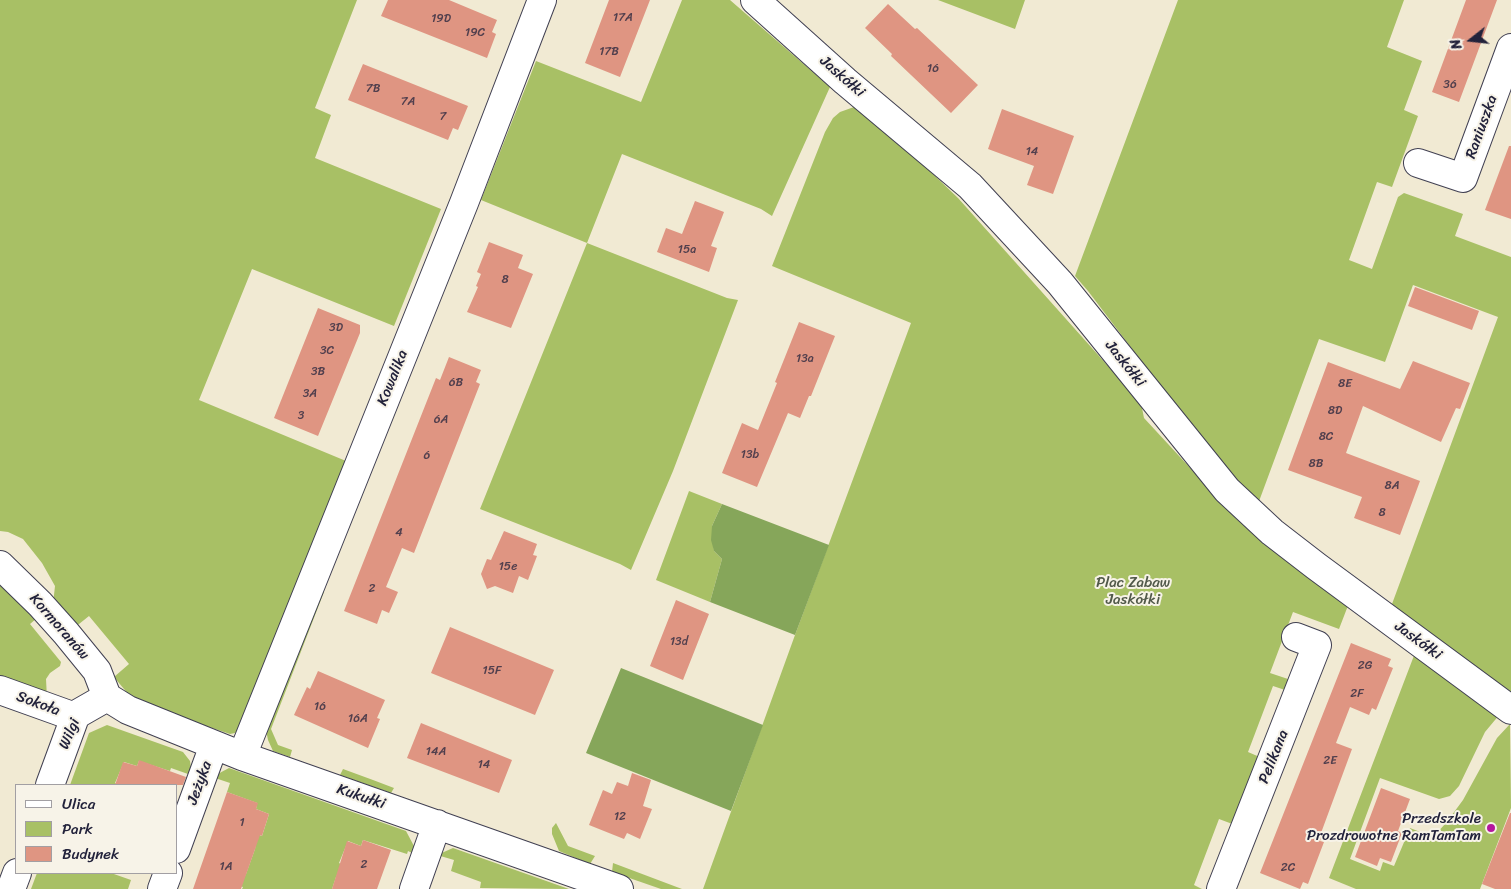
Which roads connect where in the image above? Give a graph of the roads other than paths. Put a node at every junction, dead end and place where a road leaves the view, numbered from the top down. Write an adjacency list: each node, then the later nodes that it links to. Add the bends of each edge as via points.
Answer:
1 (542, 0): 12 (street, Kowalika)
2 (755, 0): 9 (street, Jaskółki, via 970,186 1060,283 1226,490 1316,566)
3 (1511, 48): 4 (street, Raniuszka, via 1462,178)
4 (1418, 163)
5 (0, 565): 8 (street, Kormoranów, via 66,633 97,671)
6 (1296, 637): 22 (street, Pelikana, via 1317,645)
7 (0, 690): 10 (street, Sokoła)
8 (107, 696): 10 (street, Wilgi); 11 (street, Kukułki, via 128,710)
9 (1511, 710)
10 (76, 717): 13 (street, Wilgi)
11 (214, 745): 12 (street, Kukułki); 15 (street, Jeżyka)
12 (242, 756): 14 (street, Kukułki)
13 (50, 784)
14 (437, 824): 20 (street); 21 (street, Kukułki)
15 (178, 844)
16 (17, 874): 18 (street)
17 (168, 874): 19 (street)
18 (11, 889)
19 (162, 889)
20 (414, 889)
21 (619, 889)
22 (1221, 889)

